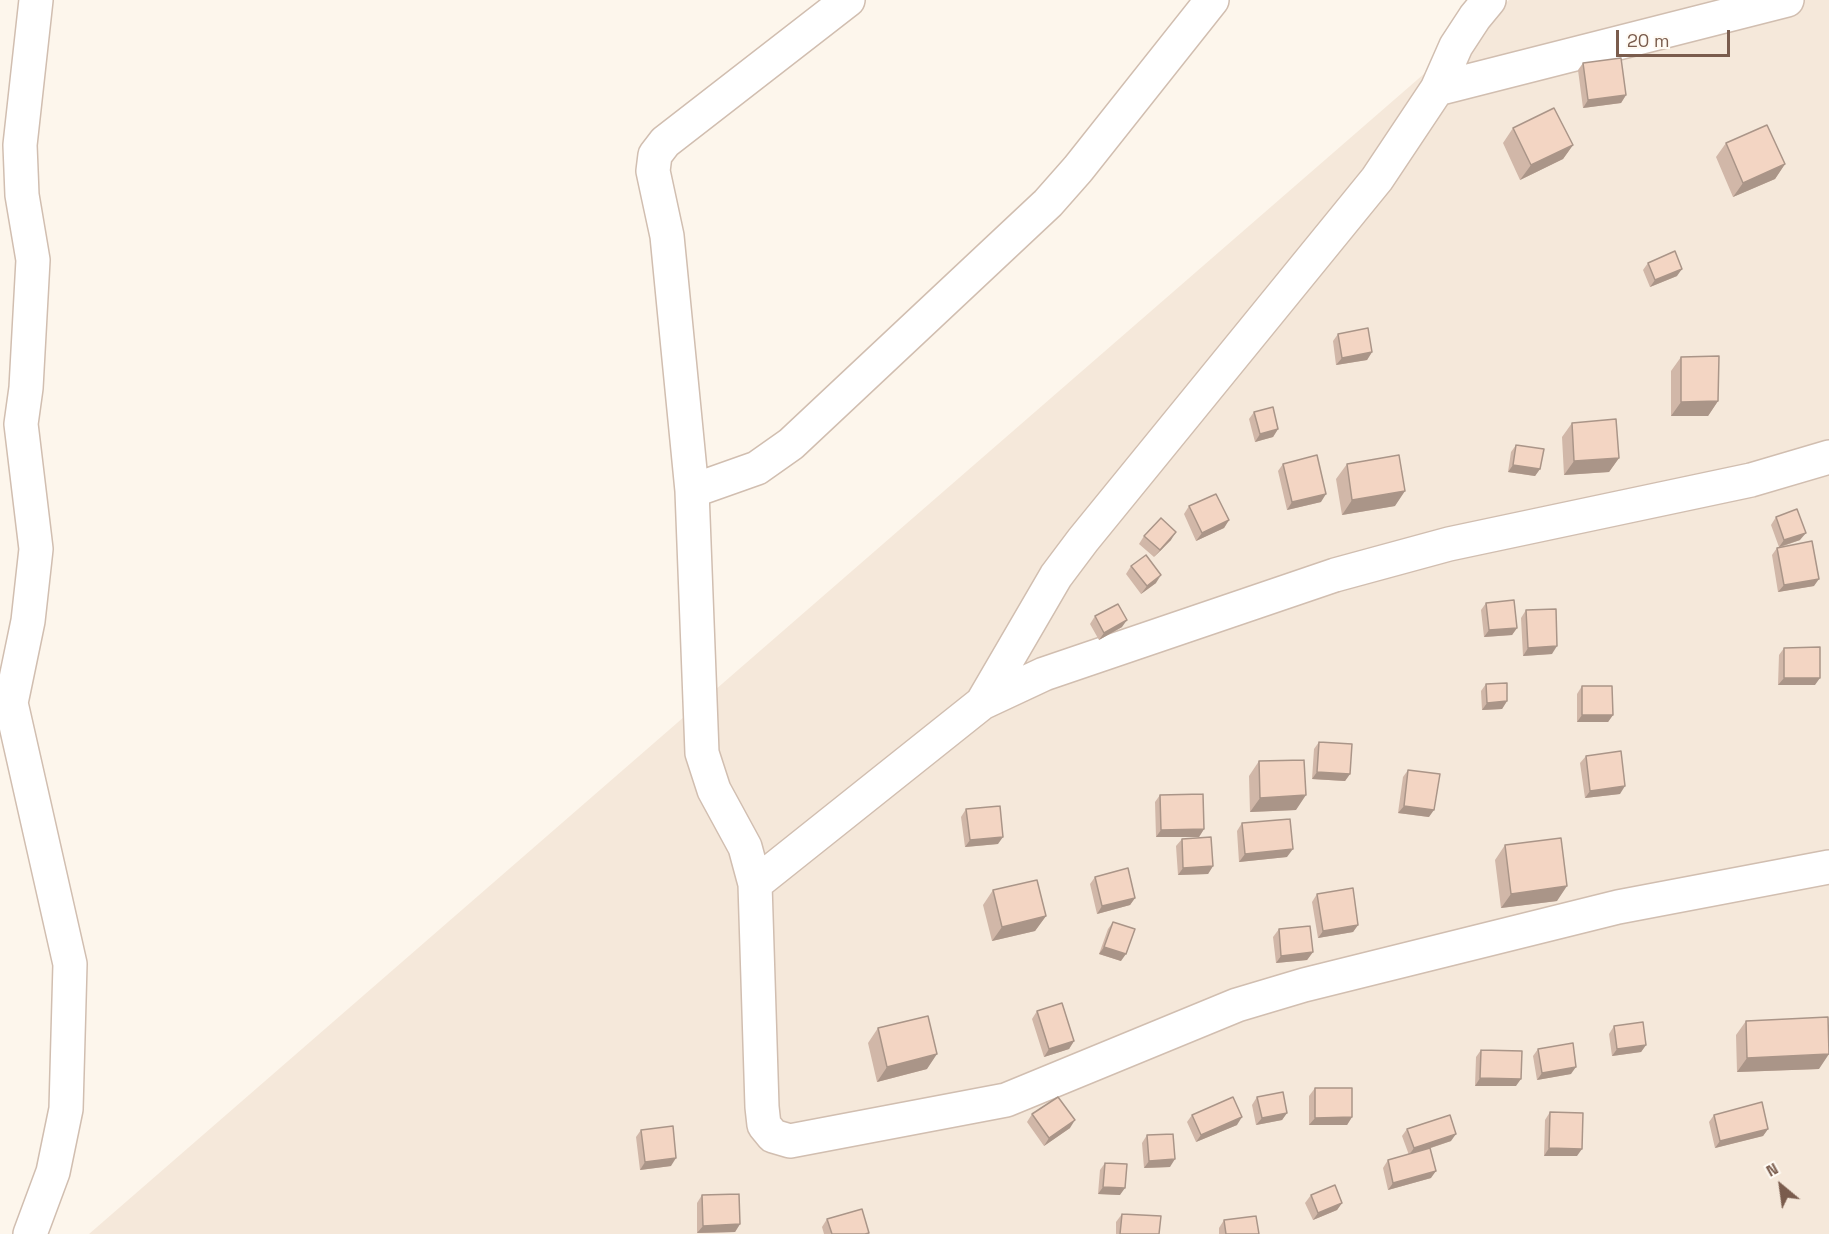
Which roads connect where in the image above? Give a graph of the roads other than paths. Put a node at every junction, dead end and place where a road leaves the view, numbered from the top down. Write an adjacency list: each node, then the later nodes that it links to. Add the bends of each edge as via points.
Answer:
1 (36, 0): 10 (street, via 20,145 22,195 33,260 21,424 36,549 28,621)
2 (848, 0): 8 (street, via 665,142 655,155 653,171 667,236)
3 (1212, 0): 8 (street, via 1048,203 791,444 757,468)
4 (1489, 0): 6 (street, via 1456,46)
5 (1787, 0): 6 (street)
6 (1437, 89): 9 (street, via 1377,179 1056,576)
7 (1829, 457): 9 (street, via 1751,480 1449,544 1335,575 1044,674)
8 (692, 491): 12 (street, via 702,753 714,790 746,847)
9 (982, 703): 12 (street)
10 (5, 708): 13 (street, via 70,964 66,1109 52,1172)
11 (1829, 867): 12 (street, via 1618,908 1304,985 1237,1005 1006,1100 790,1141 772,1136 764,1125)
12 (755, 884)
13 (30, 1234)

